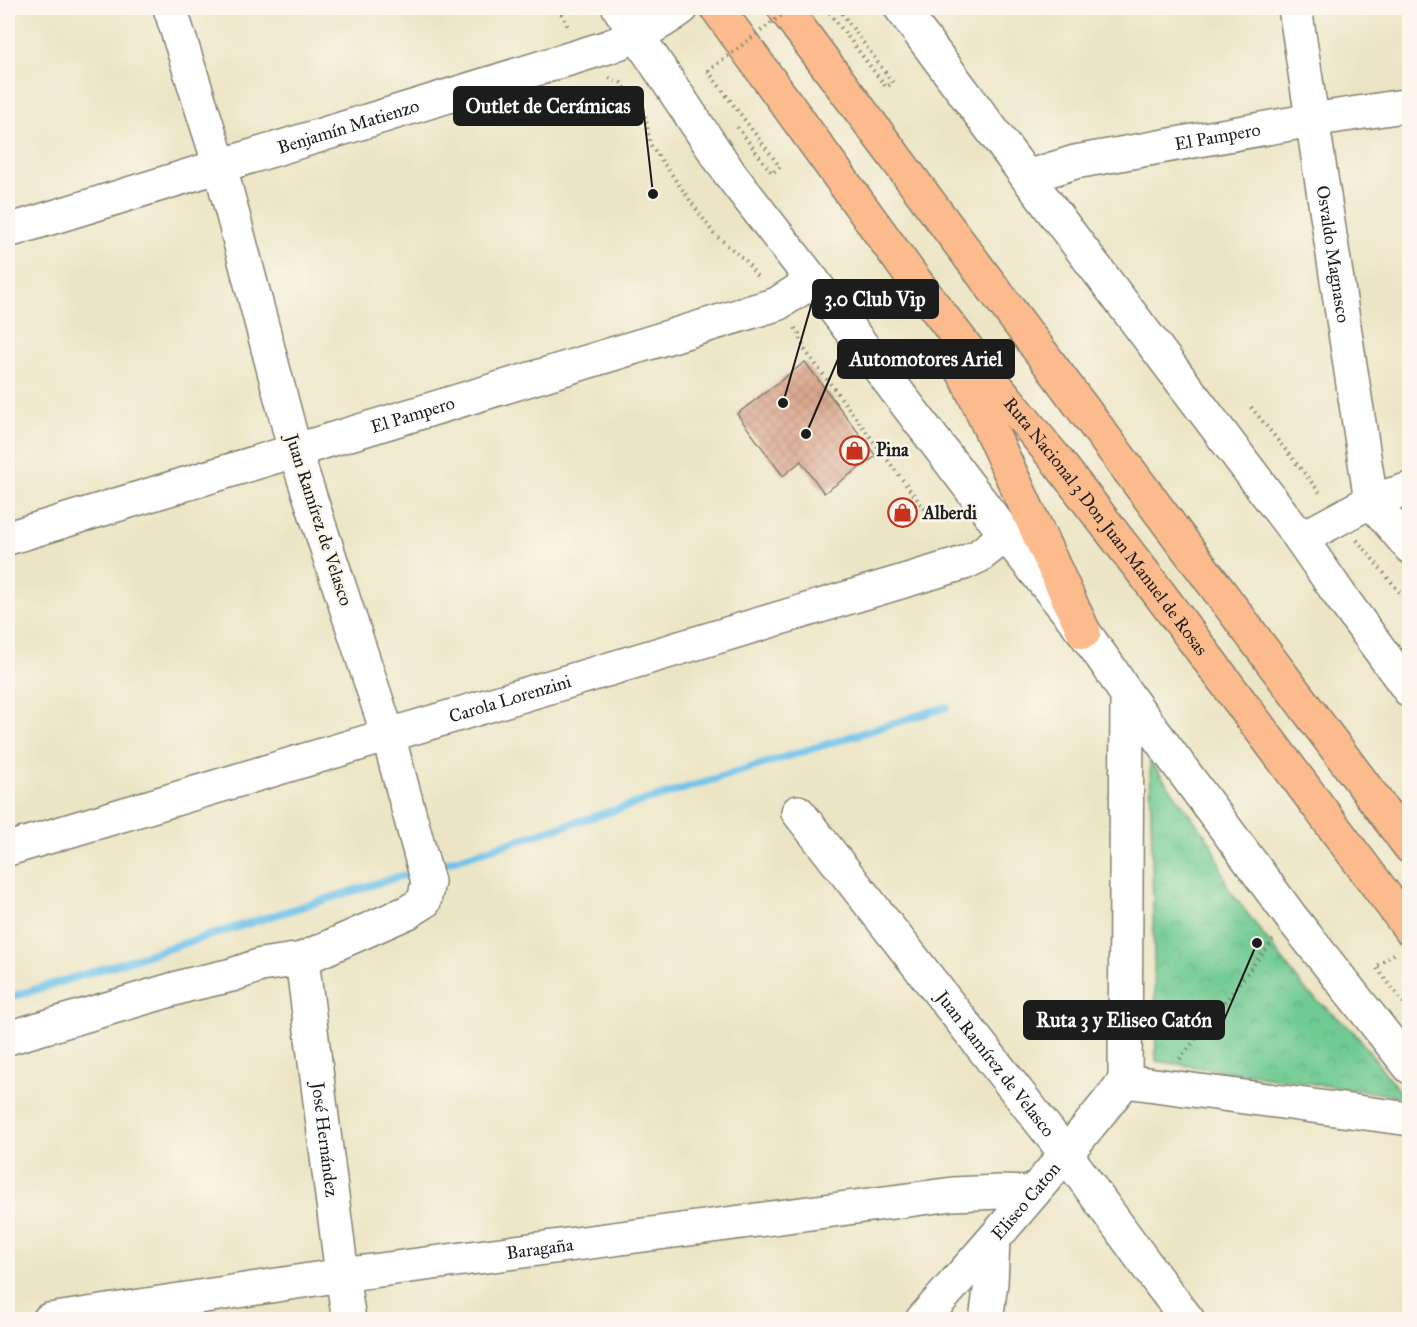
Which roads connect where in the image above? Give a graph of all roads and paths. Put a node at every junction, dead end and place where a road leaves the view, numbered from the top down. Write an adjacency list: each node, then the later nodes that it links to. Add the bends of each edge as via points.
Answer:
1 (170, 8): 17 (street, Juan Ramírez de Velasco)
2 (559, 8): 13 (path)
3 (619, 8): 12 (street)
4 (682, 8): 12 (street, Benjamín Matienzo)
5 (717, 8): 21 (highway, Ruta Nacional 3 Don Juan Manuel de Rosas)
6 (784, 8): 36 (highway)
7 (791, 8): 14 (path, bridge)
8 (826, 8): 9 (path, via 886,87 893,83)
9 (838, 8)
10 (901, 8): 18 (street)
11 (1295, 8): 16 (street, Osvaldo Magnasco)
12 (637, 36): 13 (street, Benjamín Matienzo); 20 (street, via 730,174)
13 (581, 55): 17 (street, Benjamín Matienzo); 22 (path, via 587,68 621,83 645,114 650,144 714,234 746,261)
14 (708, 71)
15 (1410, 105): 16 (street, El Pampero)
16 (1312, 120): 18 (street, El Pampero, via 1075,162); 25 (street, Osvaldo Magnasco)
17 (220, 166): 19 (street, Benjamín Matienzo); 23 (street, Juan Ramírez de Velasco)
18 (1027, 177): 29 (street)
19 (8, 231)
20 (813, 281): 22 (street, El Pampero); 27 (street)
21 (915, 281): 31 (highway, via 968,381); 39 (highway, Ruta Nacional 3 Don Juan Manuel de Rosas, via 1146,576)
22 (777, 304): 23 (street, El Pampero); 26 (path, via 799,334 804,349)
23 (295, 451): 28 (street, El Pampero); 34 (street, Juan Ramírez de Velasco)
24 (1410, 489): 25 (street)
25 (1371, 501): 29 (street); 30 (street)
26 (932, 519)
27 (1006, 535): 31 (street); 34 (street, Carola Lorenzini, via 964,563)
28 (8, 538)
29 (1301, 539): 32 (street)
30 (1410, 548)
31 (1084, 632): 33 (street)
32 (1410, 691)
33 (1127, 695): 38 (street); 45 (street)
34 (388, 735): 37 (street, Carola Lorenzini); 40 (street, Juan Ramírez de Velasco, via 428,882 424,902)
35 (798, 812): 48 (street, Juan Ramírez de Velasco)
36 (1410, 847)
37 (8, 849)
38 (1291, 917): 44 (street); 46 (path)
39 (1410, 929)
40 (302, 959): 43 (street, via 261,965); 51 (street, José Hernández)
41 (1376, 967): 42 (path)
42 (1410, 1011)
43 (8, 1038)
44 (1410, 1067)
45 (1125, 1081): 46 (street); 48 (street, Eliseo Caton)
46 (1159, 1086): 47 (street)
47 (1410, 1119)
48 (1066, 1154): 49 (street, Eliseo Caton); 56 (street, Juan Ramírez de Velasco)
49 (1033, 1192): 50 (street, Eliseo Caton); 51 (street, Baragaña, via 953,1194)
50 (993, 1241): 54 (street, Eliseo Caton); 55 (street)
51 (342, 1275): 52 (street, Baragaña); 53 (street, José Hernández)
52 (48, 1320)
53 (349, 1320)
54 (922, 1320)
55 (986, 1320)
56 (1188, 1320)

